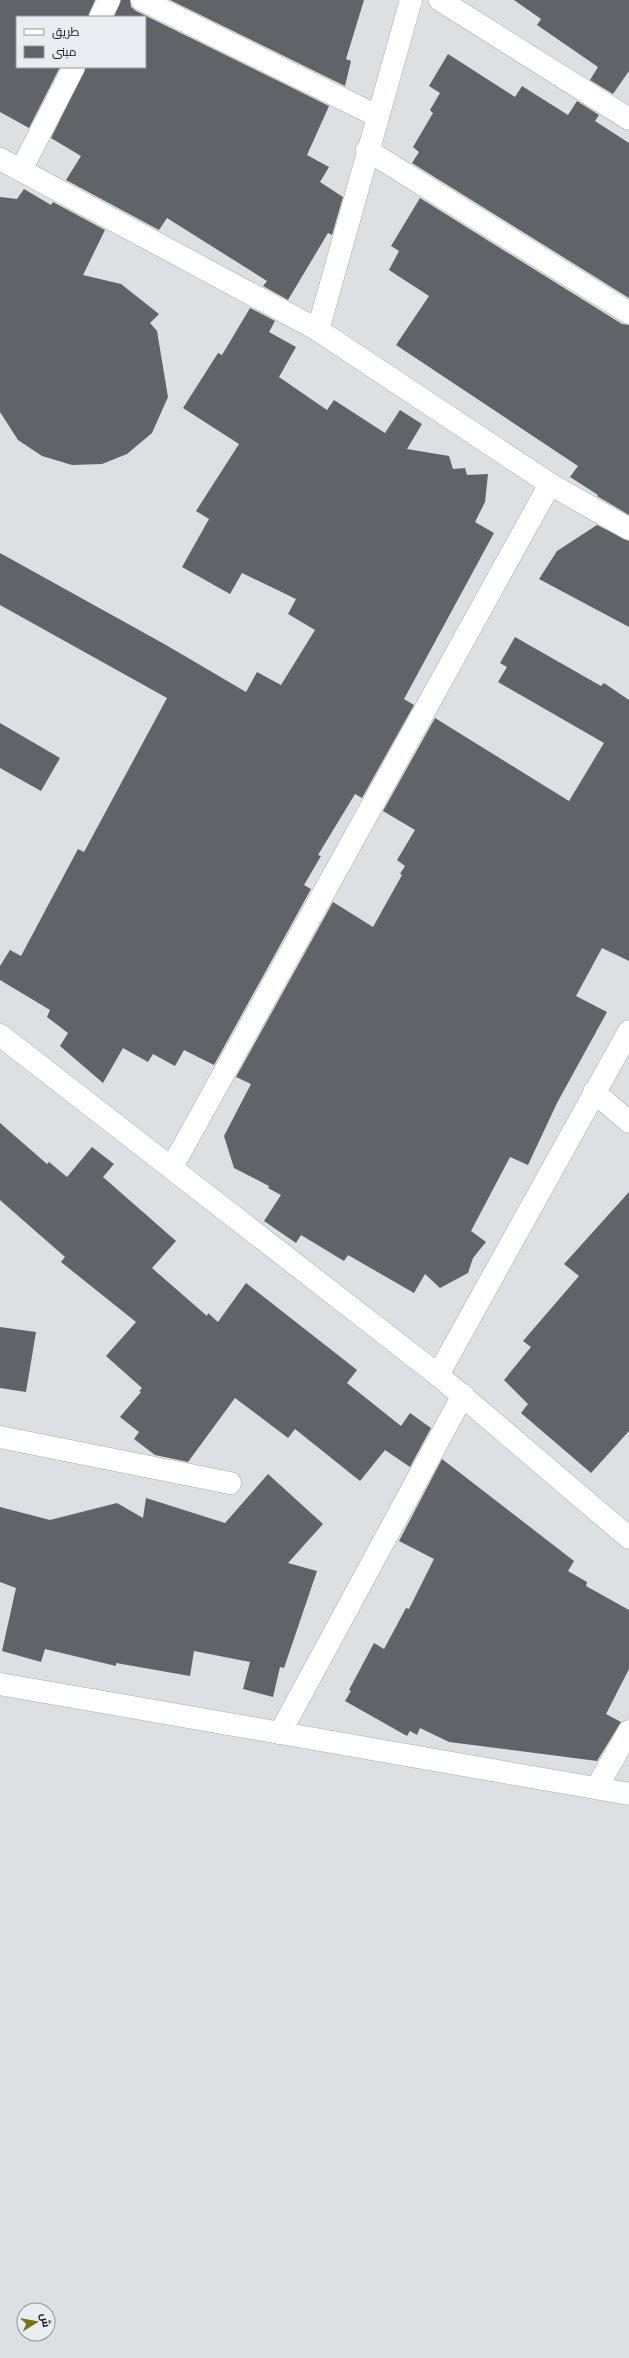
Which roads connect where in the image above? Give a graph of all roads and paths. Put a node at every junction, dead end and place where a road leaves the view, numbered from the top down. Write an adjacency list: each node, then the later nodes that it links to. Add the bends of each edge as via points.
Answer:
1 (109, 0): 5 (street)
2 (142, 0): 7 (street)
3 (411, 0): 7 (street)
4 (440, 0): 8 (street)
5 (101, 16)
6 (73, 68): 11 (street)
7 (377, 116): 9 (street)
8 (629, 119)
9 (367, 150): 12 (street); 13 (street)
10 (0, 159): 11 (street)
11 (21, 170): 13 (street)
12 (629, 313)
13 (318, 330): 14 (street)
14 (550, 484): 15 (street); 20 (street)
15 (629, 529)
16 (629, 1031): 18 (street)
17 (0, 1035): 20 (street)
18 (594, 1092): 19 (street); 21 (street)
19 (629, 1122)
20 (172, 1167): 21 (street)
21 (438, 1374): 22 (street)
22 (463, 1395): 25 (street); 28 (street)
23 (0, 1437): 24 (street)
24 (230, 1482)
25 (629, 1538)
26 (0, 1684): 28 (street)
27 (629, 1731): 29 (street)
28 (280, 1733): 29 (street)
29 (597, 1787): 30 (street)
30 (629, 1794)

